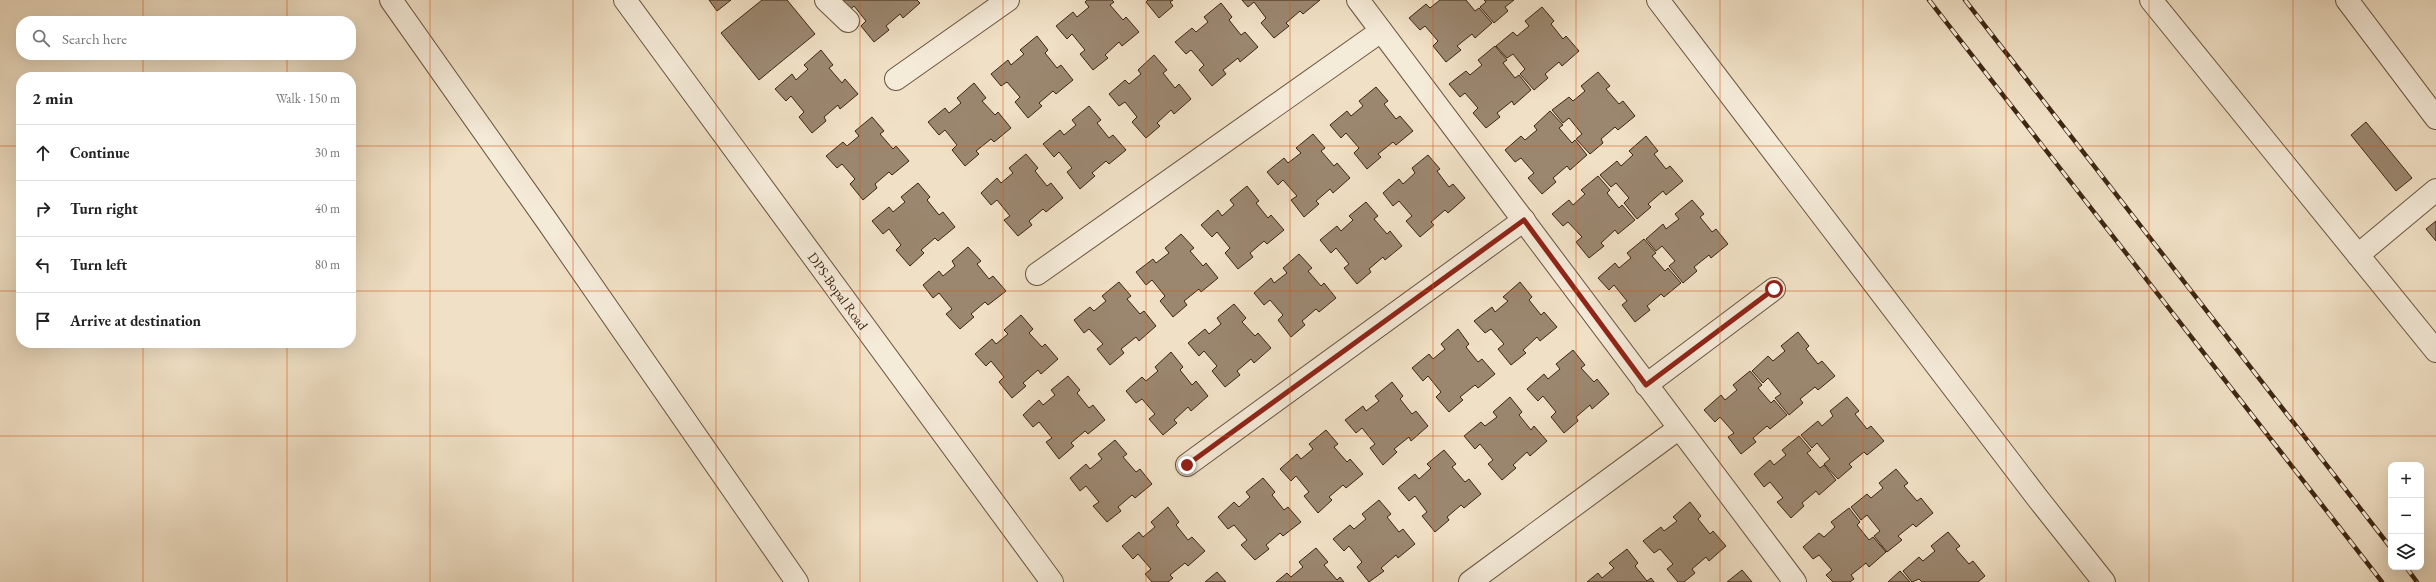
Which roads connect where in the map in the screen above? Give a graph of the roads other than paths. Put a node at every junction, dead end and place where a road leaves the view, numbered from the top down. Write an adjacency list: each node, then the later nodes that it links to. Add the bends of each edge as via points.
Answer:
1 (391, 0): 22 (street)
2 (625, 0): 23 (street, DPS-Bopal Road)
3 (826, 0): 9 (street)
4 (1008, 0): 11 (street)
5 (1358, 0): 10 (street)
6 (1658, 0): 26 (street)
7 (2151, 0): 15 (street)
8 (2347, 0): 12 (street)
9 (848, 21)
10 (1381, 31): 14 (street); 16 (street)
11 (896, 79)
12 (2436, 118)
13 (2436, 190): 15 (street)
14 (1524, 220): 19 (street); 21 (street)
15 (2358, 255): 18 (street)
16 (1037, 274)
17 (1774, 289): 19 (street)
18 (2436, 351)
19 (1646, 385): 20 (street)
20 (1678, 429): 24 (street); 25 (street)
21 (1187, 465)
22 (796, 582)
23 (1052, 582)
24 (1470, 582)
25 (1795, 582)
26 (2104, 582)

